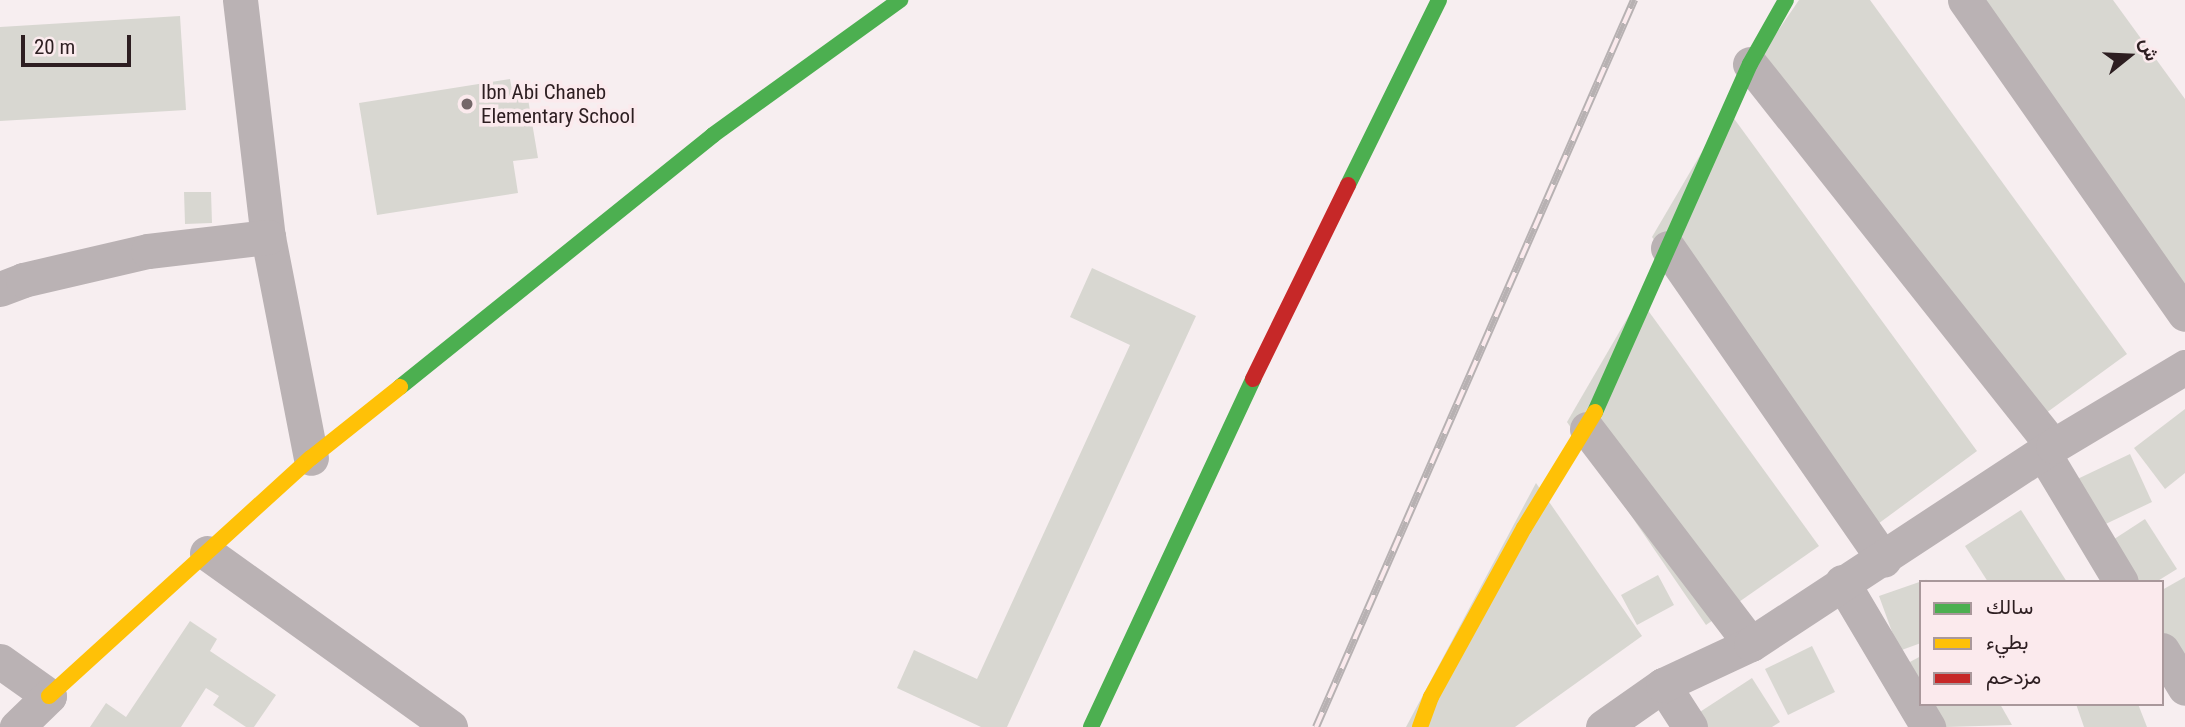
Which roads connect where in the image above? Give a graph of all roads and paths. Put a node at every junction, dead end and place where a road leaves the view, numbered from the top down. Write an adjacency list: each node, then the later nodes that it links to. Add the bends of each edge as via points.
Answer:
1 (240, 0): 7 (street)
2 (900, 0): 14 (street, via 713,135)
3 (1439, 0): 27 (street, via 1231,423)
4 (1786, 0): 6 (street)
5 (1965, 0): 10 (street)
6 (1750, 64): 8 (street); 13 (street)
7 (268, 237): 9 (street, via 148,251 23,279); 14 (street)
8 (1668, 248): 12 (street); 16 (street)
9 (0, 289)
10 (2185, 314)
11 (2185, 367): 13 (street)
12 (1587, 429): 19 (street); 28 (street, via 1518,540 1431,697)
13 (2049, 450): 16 (street); 17 (street)
14 (311, 458): 15 (street)
15 (207, 553): 24 (street); 26 (street)
16 (1884, 560): 18 (street)
17 (2120, 580)
18 (1842, 582): 19 (street); 31 (street)
19 (1751, 644): 22 (street)
20 (2164, 653): 23 (street)
21 (0, 661): 24 (street)
22 (1663, 685): 29 (street); 30 (street)
23 (2185, 688)
24 (49, 696): 25 (street)
25 (17, 727)
26 (450, 727)
27 (1091, 727)
28 (1420, 727)
29 (1603, 727)
30 (1690, 727)
31 (1928, 727)

